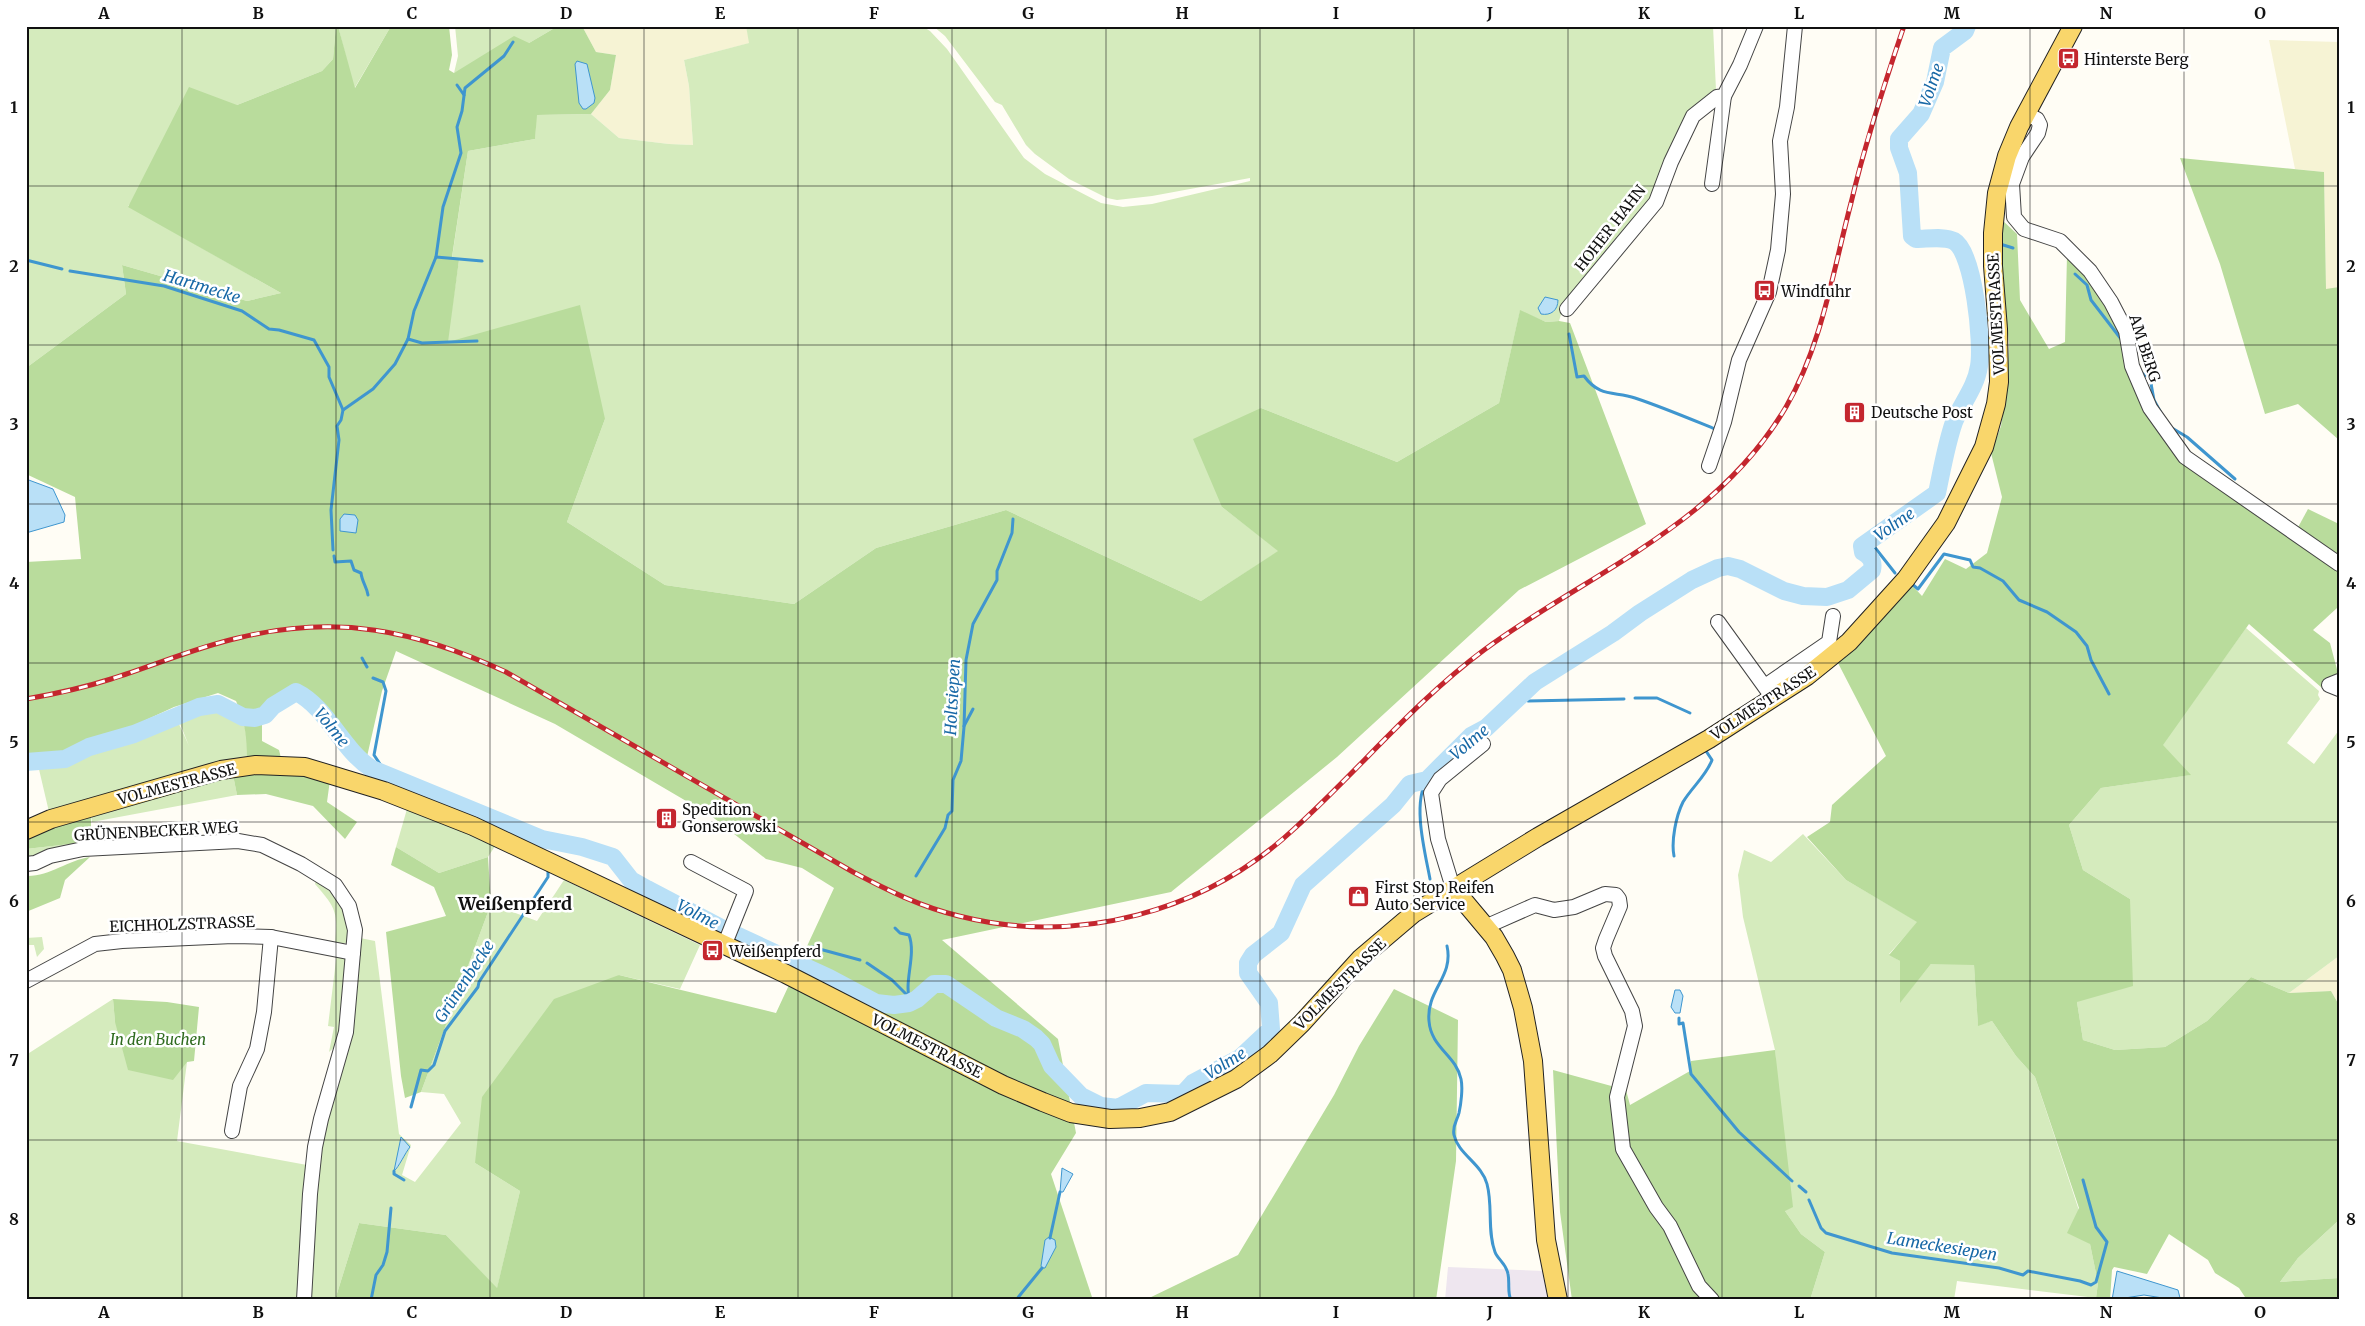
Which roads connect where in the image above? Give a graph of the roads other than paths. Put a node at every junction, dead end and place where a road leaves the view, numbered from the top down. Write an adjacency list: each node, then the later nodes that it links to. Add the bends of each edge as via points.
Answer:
1 (1756, 26): 4 (street)
2 (1795, 26): 8 (street, via 1787,107 1780,141 1783,194 1778,250 1769,292 1739,360)
3 (2073, 26): 5 (main road, VOLMESTRASSE)
4 (1724, 96): 6 (street); 7 (street, HOHER HAHN, via 1717,97 1693,116 1656,202)
5 (2026, 114): 9 (street, AM BERG, via 2038,120 2040,126 2012,184 2014,217 2024,229 2060,241 2090,271 2126,331 2132,366 2150,408 2185,457); 14 (main road, VOLMESTRASSE, via 2007,156 1994,213 1993,266 2000,347 1999,382 1981,455 1946,523 1906,579 1868,622 1831,658)
6 (1712, 184)
7 (1567, 309)
8 (1709, 466)
9 (2339, 564)
10 (1833, 616): 14 (street, via 1829,642)
11 (1718, 622): 14 (street)
12 (2339, 681): 13 (street, via 2329,685)
13 (2339, 689)
14 (1769, 692): 19 (main road, VOLMESTRASSE, via 1709,739)
15 (1483, 744): 19 (street, via 1440,779 1431,793 1438,839)
16 (26, 830): 22 (main road, VOLMESTRASSE, via 196,776 270,764 305,768 347,779 473,826)
17 (691, 862): 22 (street, via 746,891)
18 (26, 864): 23 (street, GRÜNENBECKER WEG, via 83,849 238,841 262,845 335,885 349,906 353,919)
19 (1453, 888): 20 (main road); 22 (main road, VOLMESTRASSE, via 1414,913 1361,958 1270,1054 1236,1079 1170,1112 1140,1118 1110,1119 1071,1113 1003,1085)
20 (1485, 927): 27 (main road, via 1512,970 1528,1031 1546,1240); 28 (street, via 1535,905 1554,910 1574,907 1605,894 1616,895 1619,899 1620,906 1603,948 1632,1011 1635,1026 1617,1097 1623,1148 1670,1226 1699,1286)
21 (271, 937): 23 (street, EICHHOLZSTRASSE); 24 (street, EICHHOLZSTRASSE, via 223,936 95,944); 25 (street, EICHHOLZSTRASSE, via 257,1050 240,1086)
22 (726, 942)
23 (353, 953): 26 (street, GRÜNENBECKER WEG, via 346,1032 315,1147)
24 (26, 981)
25 (232, 1131)
26 (304, 1300)
27 (1558, 1300)
28 (1712, 1300)

